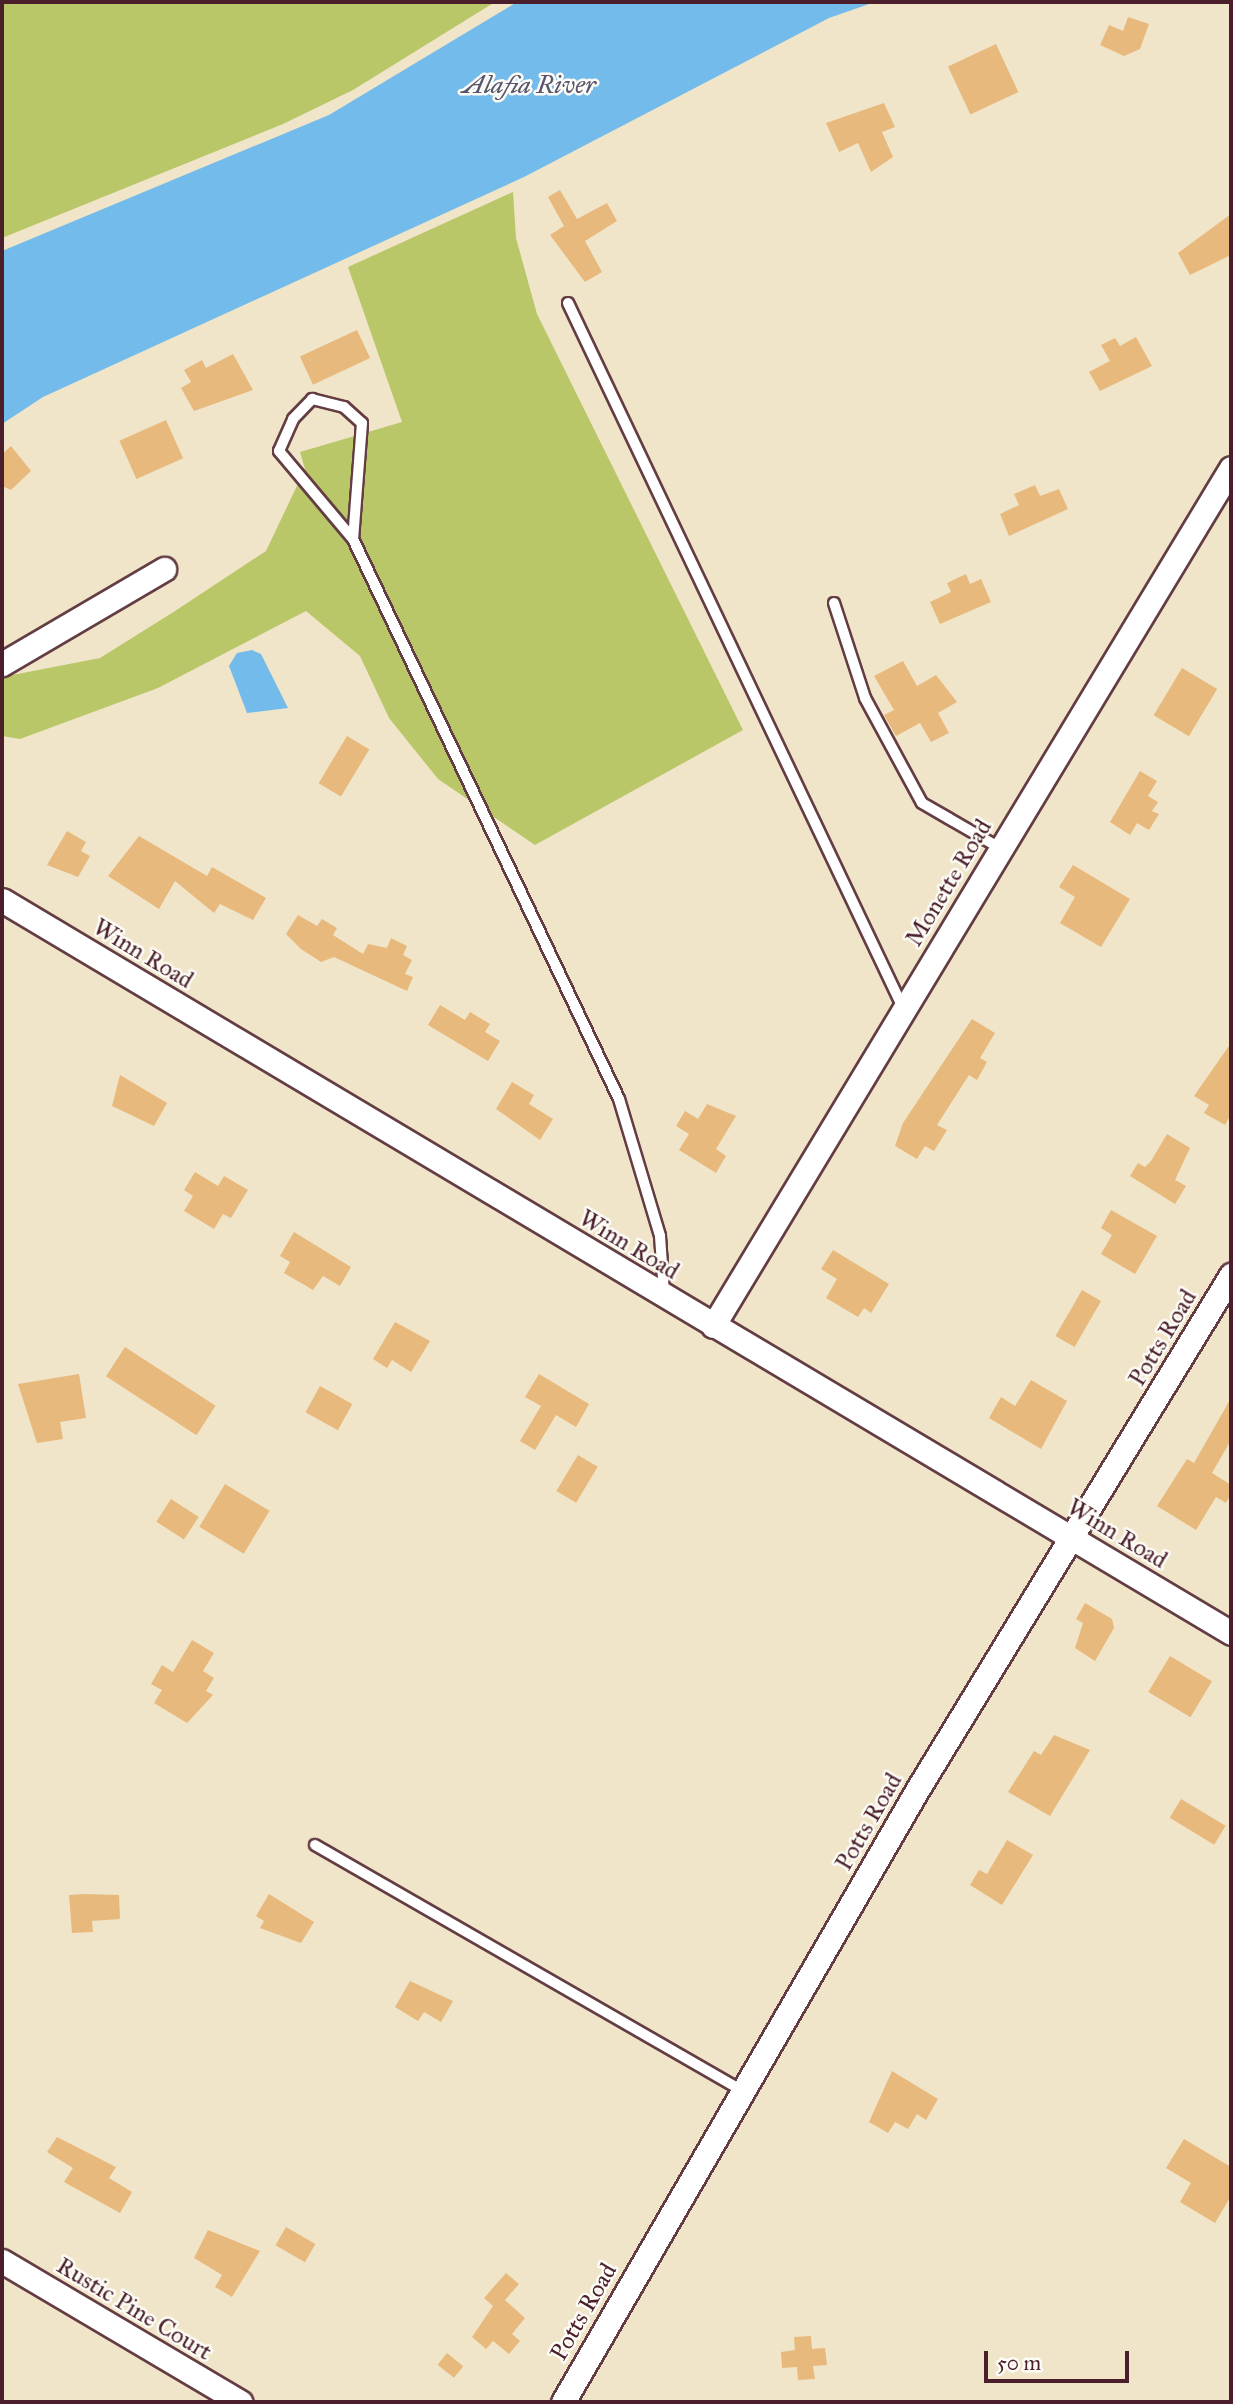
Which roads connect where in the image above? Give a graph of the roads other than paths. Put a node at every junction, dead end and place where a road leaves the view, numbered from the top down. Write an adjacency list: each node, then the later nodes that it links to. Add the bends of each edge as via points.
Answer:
1 (568, 303): 9 (lane)
2 (1231, 468): 7 (street, Monette Road)
3 (353, 539): 3 (lane, via 362,423 344,407 312,399 293,419 279,451); 11 (lane, via 619,1099 660,1236)
4 (164, 569): 6 (street)
5 (834, 603): 7 (lane, via 865,698 922,803)
6 (2, 664)
7 (1000, 848): 9 (street, Monette Road)
8 (2, 900): 11 (street, Winn Road)
9 (903, 1008): 12 (street, Monette Road)
10 (1231, 1275): 13 (street, Potts Road, via 1087,1517)
11 (664, 1296): 12 (street, Winn Road)
12 (713, 1326): 13 (street, Winn Road)
13 (1069, 1536): 14 (street, Winn Road); 16 (street, Potts Road)
14 (1231, 1633)
15 (316, 1845): 16 (lane)
16 (743, 2091): 19 (street, Potts Road)
17 (2, 2261): 18 (street, Rustic Pine Court)
18 (240, 2402)
19 (563, 2402)

